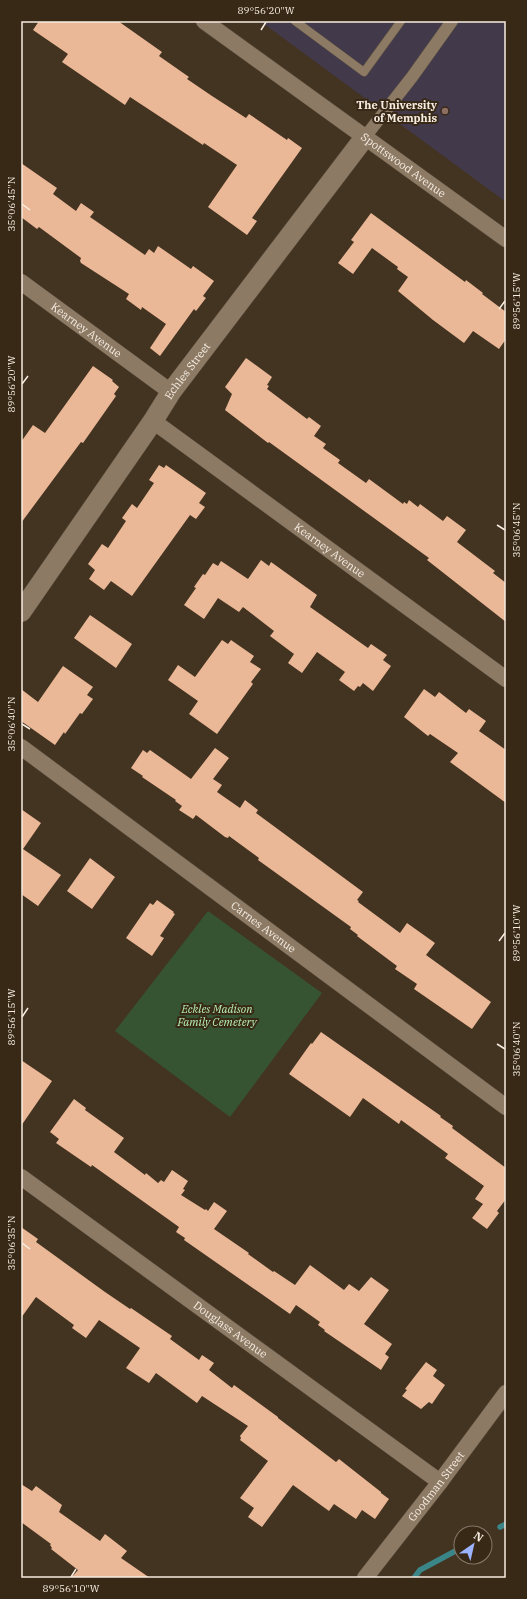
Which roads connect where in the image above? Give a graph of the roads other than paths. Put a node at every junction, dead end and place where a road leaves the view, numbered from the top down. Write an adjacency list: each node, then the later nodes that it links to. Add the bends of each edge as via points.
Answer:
1 (204, 21): 5 (street, Spottswood Avenue)
2 (295, 21): 3 (lane, via 364,72)
3 (401, 21)
4 (452, 21): 5 (street)
5 (365, 137): 6 (street, Spottswood Avenue); 8 (street, Echles Street)
6 (506, 239)
7 (21, 282): 8 (street, Kearney Avenue)
8 (171, 392): 9 (street, Echles Street)
9 (152, 421): 10 (street, Echles Street); 11 (street, Kearney Avenue)
10 (21, 612)
11 (506, 679)
12 (21, 748): 13 (street, Carnes Avenue)
13 (506, 1107)
14 (21, 1177): 16 (street, Douglass Avenue)
15 (506, 1393): 16 (street, Goodman Street)
16 (440, 1482): 17 (street, Goodman Street)
17 (365, 1578)

